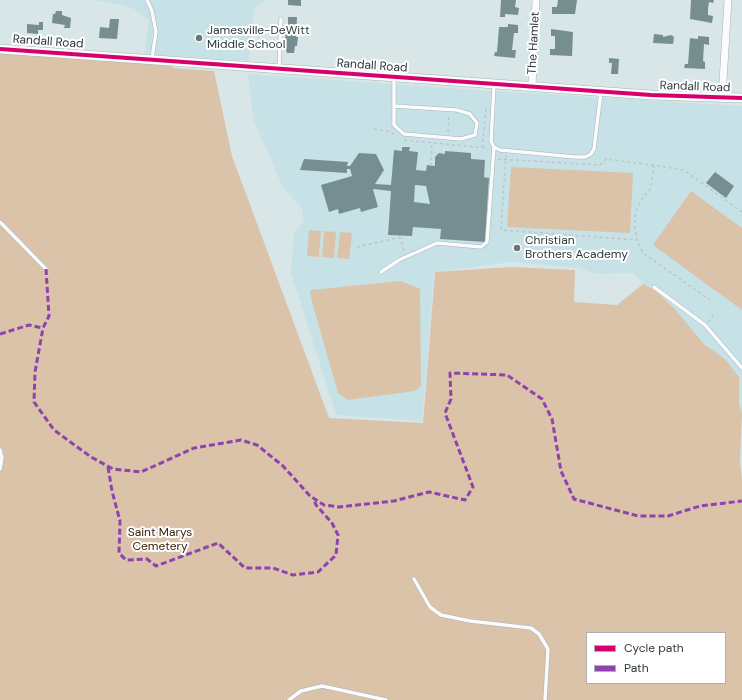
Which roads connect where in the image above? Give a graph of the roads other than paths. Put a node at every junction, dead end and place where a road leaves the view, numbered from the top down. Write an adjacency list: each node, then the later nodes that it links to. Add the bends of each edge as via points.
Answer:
1 (146, 0): 6 (lane, via 152,12 156,32)
2 (536, 0): 10 (street, The Hamlet)
3 (728, 0): 12 (street)
4 (280, 19): 7 (lane)
5 (0, 49): 6 (street, Randall Road)
6 (152, 59): 7 (street, Randall Road)
7 (279, 69): 8 (street, Randall Road)
8 (394, 77): 9 (street, Randall Road); 14 (lane)
9 (494, 84): 10 (street, Randall Road); 15 (lane, via 491,141)
10 (532, 86): 11 (street, Randall Road)
11 (601, 91): 12 (street, Randall Road); 15 (lane, via 597,136 592,154 580,157 506,151)
12 (722, 98): 13 (street, Randall Road)
13 (742, 98)
14 (394, 106): 14 (lane, via 394,125 404,134 461,139 475,135 477,123 470,114)
15 (494, 147): 18 (lane, via 487,242 481,247 437,243 407,256)
16 (0, 222): 17 (lane)
17 (46, 270)
18 (381, 272)
19 (654, 287): 20 (lane, via 706,326)
20 (742, 368)
21 (0, 450): 22 (lane)
22 (0, 469)
23 (414, 579): 26 (lane, via 430,607 441,615 531,628 539,634 548,649)
24 (289, 700): 25 (lane, via 301,691 322,686)
25 (386, 700)
26 (545, 700)

